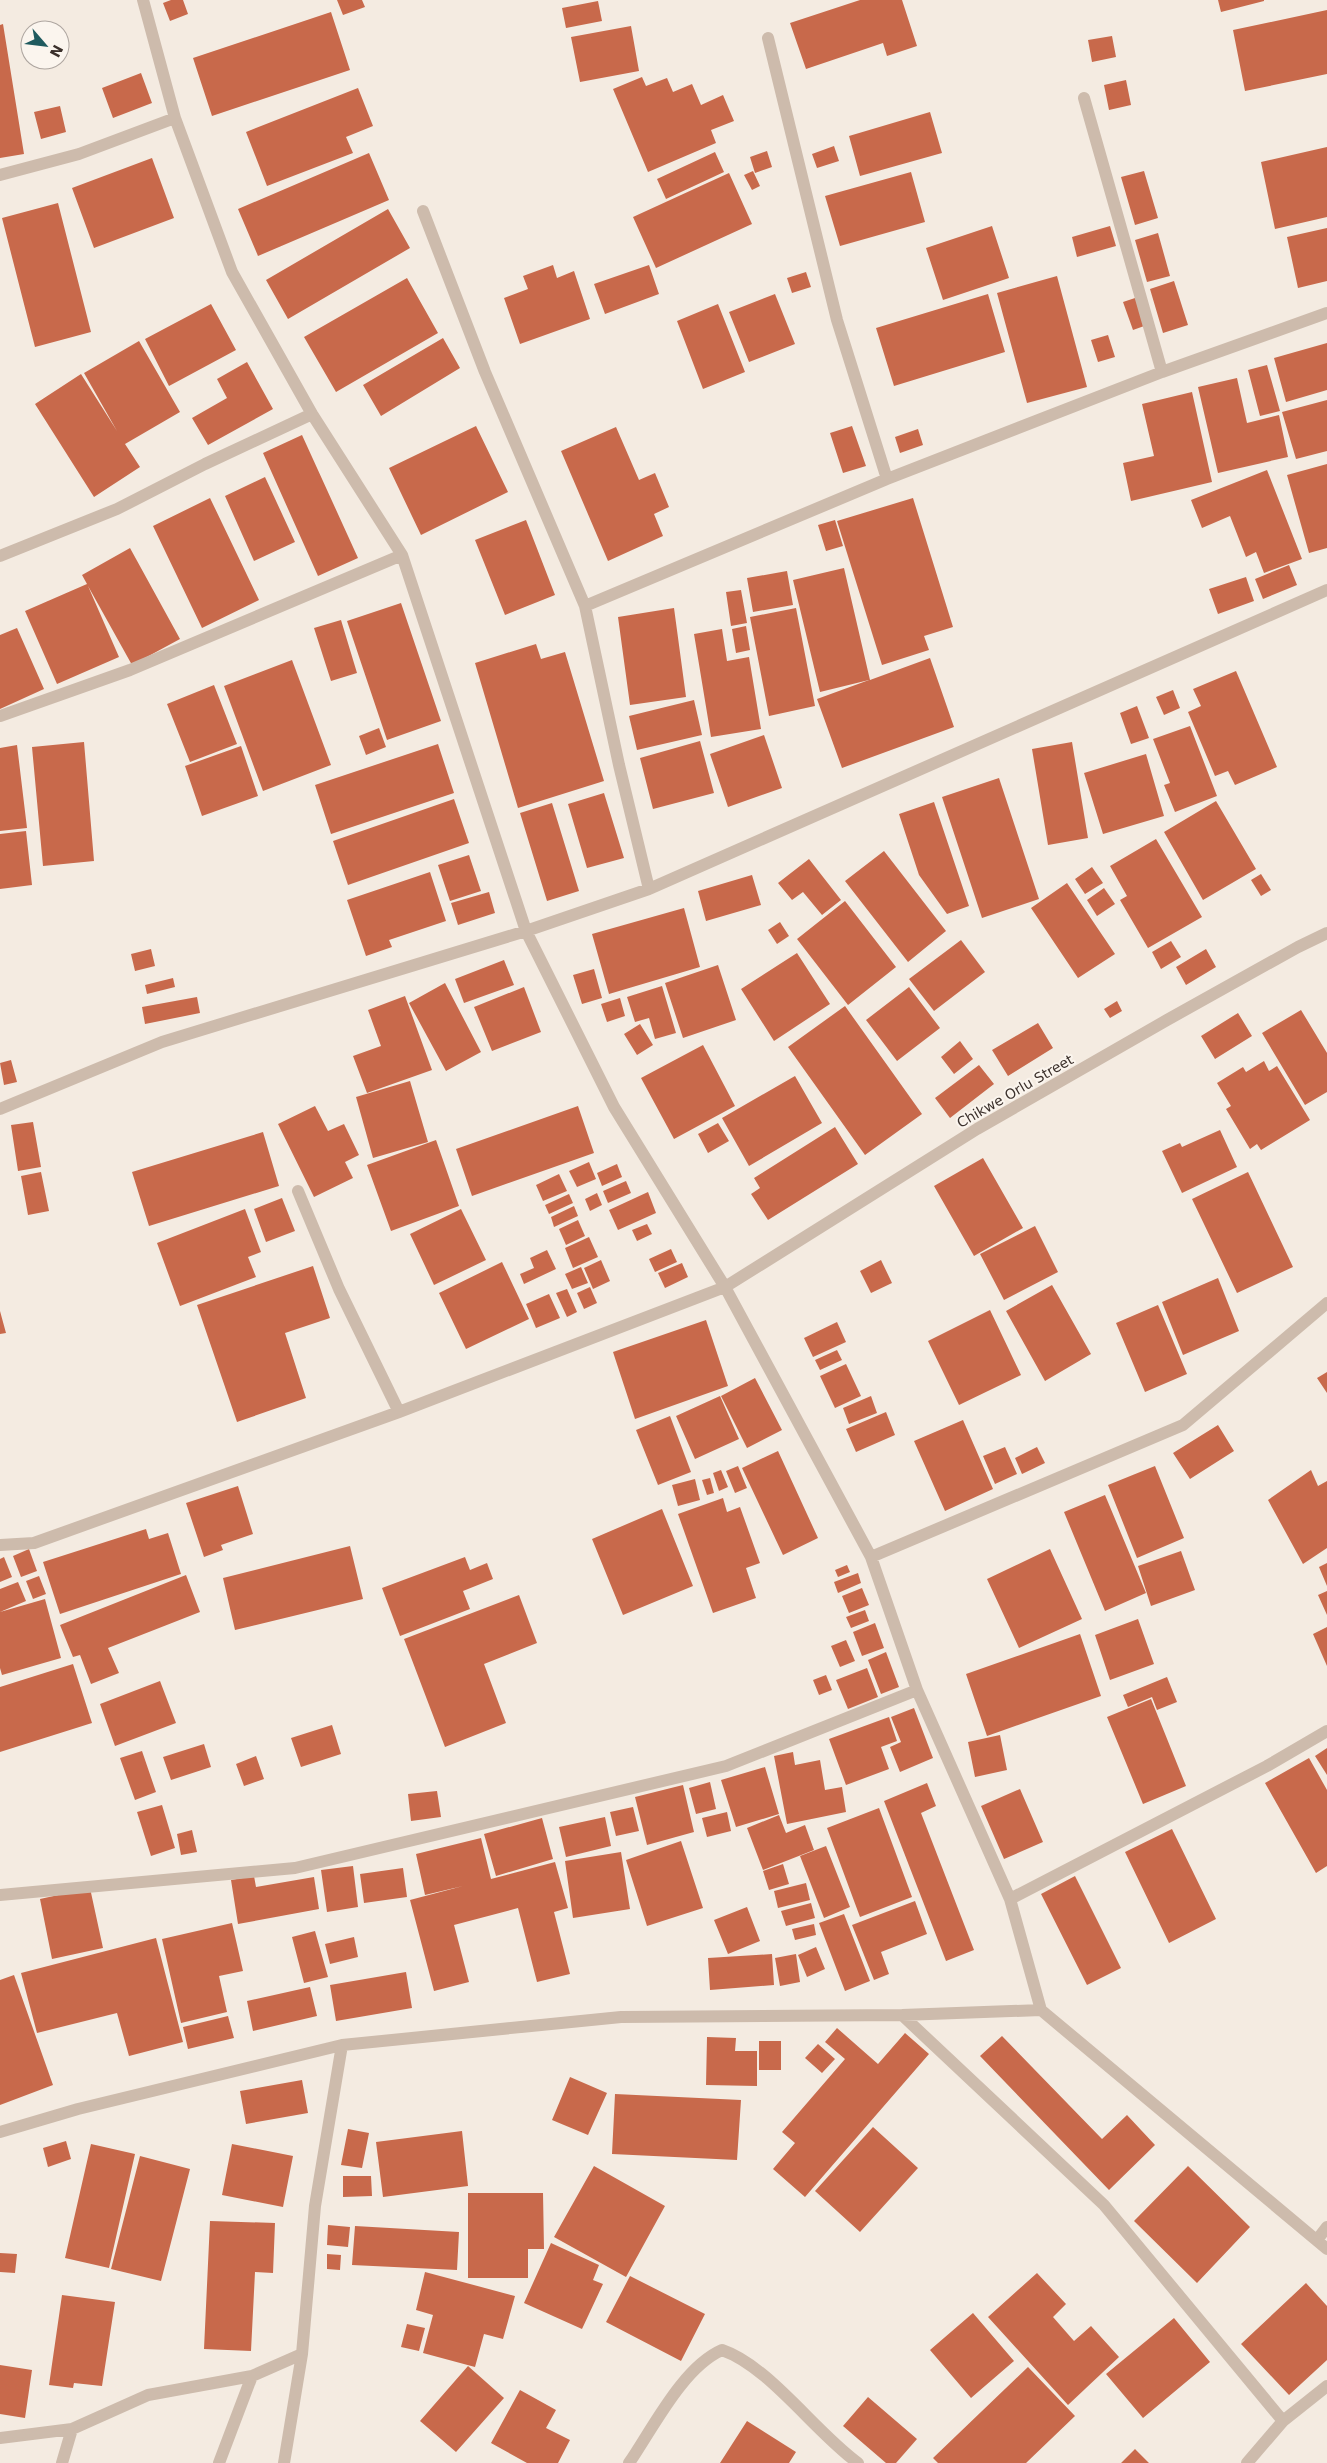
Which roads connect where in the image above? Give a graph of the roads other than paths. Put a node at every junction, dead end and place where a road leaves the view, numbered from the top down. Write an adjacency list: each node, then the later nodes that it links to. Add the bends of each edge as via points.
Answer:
1 (143, 0): 4 (street)
2 (768, 38): 10 (street, via 837,320)
3 (1084, 98): 8 (street)
4 (175, 118): 5 (street, via 79,154); 9 (street, via 232,272)
5 (0, 175)
6 (423, 211): 14 (street, via 485,372)
7 (1327, 313): 8 (street)
8 (1162, 372): 10 (street)
9 (312, 414): 11 (street); 12 (street, via 117,509)
10 (887, 479): 14 (street)
11 (402, 555): 15 (street, via 130,670); 17 (street)
12 (0, 556)
13 (1327, 590): 16 (street)
14 (585, 606): 16 (street, via 618,765)
15 (0, 716)
16 (649, 889): 17 (street)
17 (526, 931): 19 (street, via 162,1042); 21 (street, via 614,1107)
18 (1327, 934): 21 (street, Chikwe Orlu Street, via 977,1129)
19 (0, 1109)
20 (298, 1191): 23 (street, via 339,1289)
21 (725, 1287): 23 (street, Chikwe Orlu Street); 25 (street)
22 (1327, 1303): 25 (street, via 1183,1425)
23 (399, 1412): 24 (street, Chikwe Orlu Street, via 34,1543)
24 (0, 1546)
25 (872, 1557): 26 (street)
26 (917, 1690): 28 (street, via 726,1766 295,1868); 29 (street)
27 (1327, 1731): 29 (street, via 1267,1766)
28 (0, 1895)
29 (1010, 1899): 30 (street)
30 (1041, 2010): 31 (street); 35 (street)
31 (902, 2015): 32 (street, via 621,2016); 40 (street, via 1104,2205)
32 (342, 2046): 33 (street); 37 (street, via 315,2206)
33 (0, 2132)
34 (1327, 2227): 35 (street)
35 (1317, 2240): 36 (street)
36 (1327, 2249)
37 (302, 2354): 38 (street); 45 (street)
38 (252, 2376): 41 (street, via 148,2395); 44 (street)
39 (1327, 2386): 40 (street)
40 (1283, 2421): 48 (street)
41 (72, 2429): 42 (street); 43 (street)
42 (0, 2438)
43 (62, 2463)
44 (219, 2463)
45 (284, 2463)
46 (629, 2463): 47 (street, via 688,2376 709,2356 722,2350 738,2356 770,2382)
47 (858, 2463)
48 (1246, 2463)

